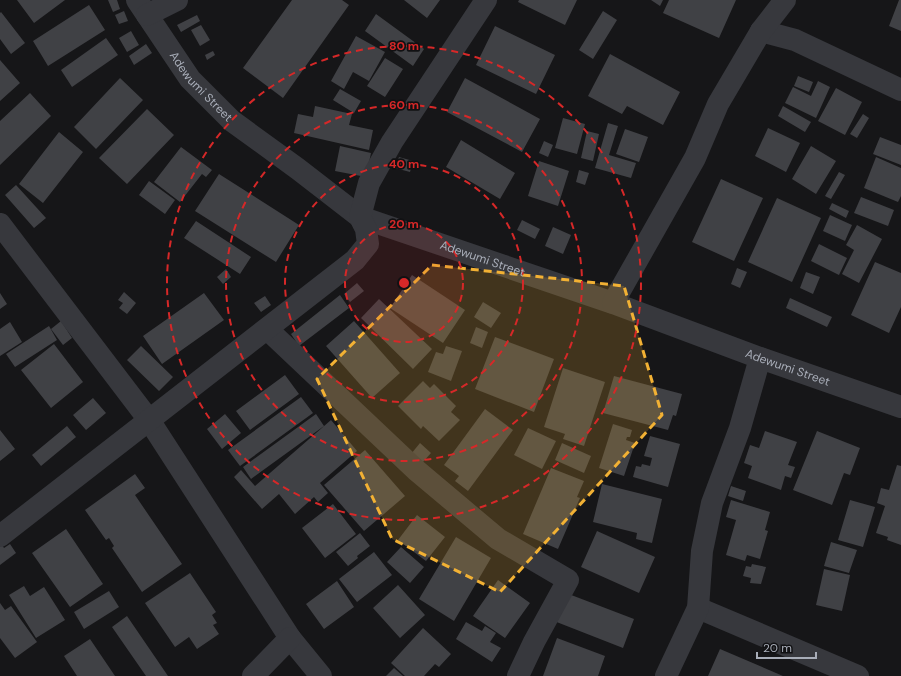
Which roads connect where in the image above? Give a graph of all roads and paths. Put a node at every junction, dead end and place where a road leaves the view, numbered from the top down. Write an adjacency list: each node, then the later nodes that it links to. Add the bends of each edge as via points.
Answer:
1 (178, 0): 4 (street)
2 (486, 0): 7 (street, via 392,142 369,183)
3 (785, 0): 5 (street)
4 (142, 8): 7 (street, Adewumi Street, via 190,79 232,120)
5 (761, 31): 6 (street, via 795,40); 9 (street, via 718,104 695,158)
6 (901, 90)
7 (360, 217): 9 (street, Adewumi Street); 10 (street, via 366,229 368,244 355,260)
8 (0, 224): 13 (street)
9 (612, 303): 11 (street, Adewumi Street)
10 (267, 329): 13 (street); 19 (street, via 416,470 492,534 568,580)
11 (760, 358): 12 (street, Adewumi Street); 15 (street, via 740,428 712,503 702,550)
12 (901, 407)
13 (149, 420): 14 (street); 16 (street)
14 (0, 536)
15 (698, 608): 20 (street); 21 (street)
16 (290, 638): 17 (street); 18 (street)
17 (253, 676)
18 (321, 676)
19 (518, 676)
20 (666, 676)
21 (858, 676)

